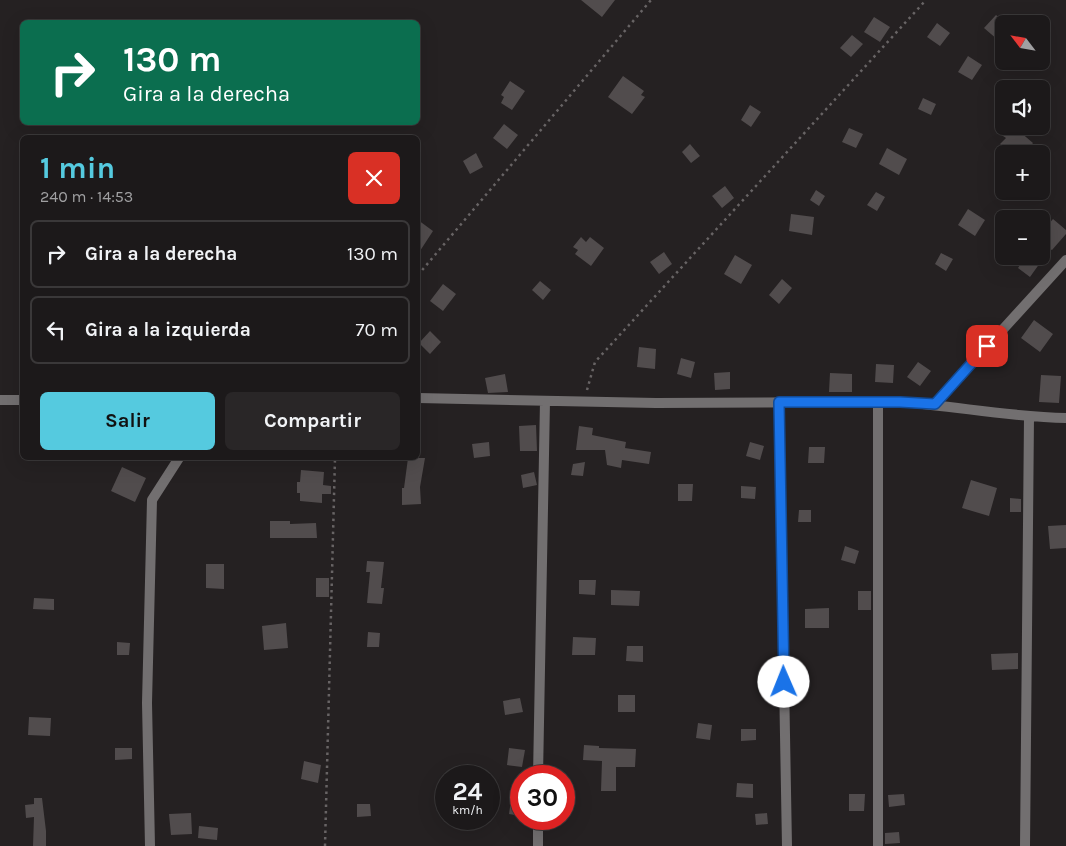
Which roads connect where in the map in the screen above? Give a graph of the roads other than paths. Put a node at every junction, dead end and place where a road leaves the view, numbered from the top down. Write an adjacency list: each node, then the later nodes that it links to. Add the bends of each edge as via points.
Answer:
1 (1066, 260): 8 (street)
2 (420, 398): 5 (street)
3 (0, 400): 4 (street)
4 (20, 400)
5 (545, 400): 6 (street); 12 (street)
6 (779, 402): 7 (street); 16 (street)
7 (878, 402): 8 (street); 17 (street)
8 (935, 404): 9 (street)
9 (1029, 417): 10 (street); 18 (street)
10 (1066, 418)
11 (178, 460): 14 (street, via 152,500 147,703)
12 (538, 765)
13 (538, 830): 15 (street)
14 (150, 846)
15 (538, 846)
16 (787, 846)
17 (878, 846)
18 (1026, 846)

